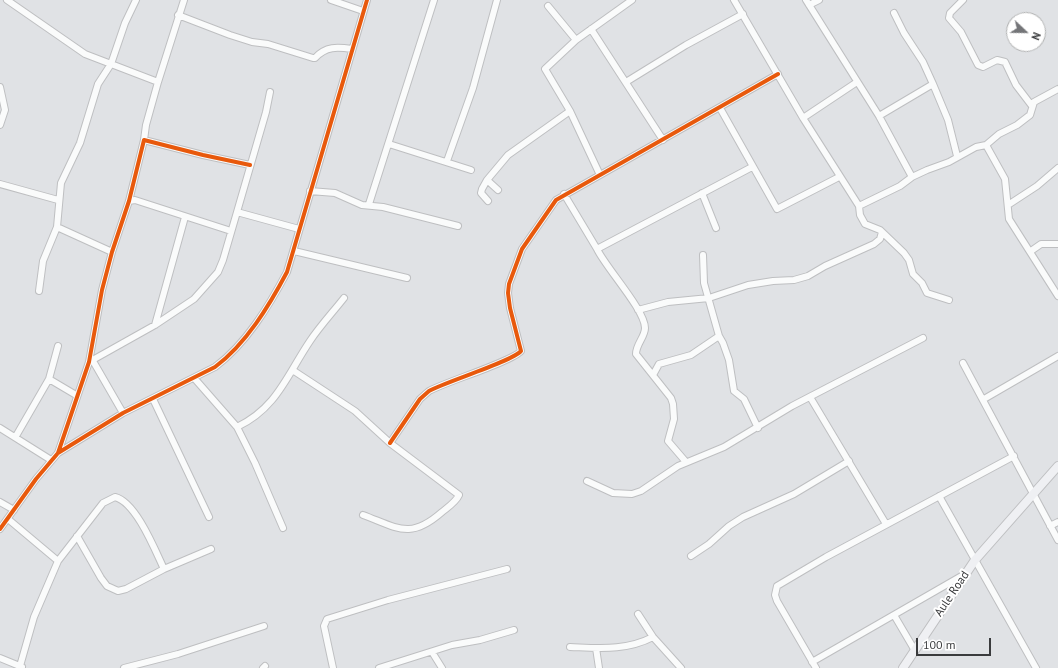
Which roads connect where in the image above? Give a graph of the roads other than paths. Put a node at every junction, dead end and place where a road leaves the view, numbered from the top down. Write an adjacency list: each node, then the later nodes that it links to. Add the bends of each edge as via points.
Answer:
1 (7, 0): 21 (street, via 85,54)
2 (136, 0): 21 (street)
3 (184, 0): 17 (street)
4 (331, 0): 14 (street)
5 (367, 0): 14 (street)
6 (434, 0): 39 (street)
7 (497, 0): 42 (street, via 473,88)
8 (632, 0): 18 (street)
9 (734, 0): 16 (street)
10 (819, 0): 12 (street)
11 (963, 0): 31 (street, via 950,13 949,18 961,32 978,65 983,67 997,60 1005,62 1016,85)
12 (808, 3): 25 (street)
13 (548, 6): 19 (street)
14 (363, 11): 20 (street)
15 (894, 13): 26 (street)
16 (743, 14): 22 (street); 24 (street)
17 (178, 15): 20 (street, via 230,35 313,58 321,51 336,47); 23 (street)
18 (591, 29): 19 (street); 24 (street)
19 (576, 40): 33 (street, via 545,69)
20 (352, 49): 53 (street)
21 (111, 64): 23 (street); 56 (street, via 92,98 83,135 61,183)
22 (778, 74): 32 (street); 35 (street)
23 (158, 82): 37 (street)
24 (626, 82): 38 (street)
25 (857, 82): 34 (street); 35 (street)
26 (933, 84): 34 (street); 41 (street, via 948,120)
27 (0, 87): 30 (street)
28 (1058, 89): 31 (street, via 1038,99)
29 (270, 92): 43 (street)
30 (2, 102): 36 (street, via 5,110)
31 (1032, 106): 40 (street, via 1030,115)
32 (720, 108): 38 (street); 44 (street)
33 (570, 111): 47 (street); 50 (street, via 508,155)
34 (879, 116): 49 (street)
35 (803, 118): 48 (street)
36 (0, 125)
37 (144, 140): 43 (street, via 203,156); 58 (street)
38 (664, 140): 47 (street)
39 (389, 144): 42 (street); 59 (street)
40 (986, 145): 41 (street); 60 (street, via 1005,179)
41 (957, 156): 49 (street)
42 (447, 161): 46 (street)
43 (250, 165): 62 (street)
44 (752, 167): 48 (street, via 777,209); 54 (street)
45 (1058, 168): 60 (street)
46 (471, 170)
47 (600, 174): 55 (street)
48 (839, 177): 61 (street)
49 (912, 177): 61 (street, via 900,186)
50 (487, 180): 52 (street); 57 (street, via 481,193)
51 (0, 184): 56 (street)
52 (498, 190)
53 (310, 191): 59 (street, via 335,193 362,205); 67 (street)
54 (702, 193): 66 (street); 71 (street)
55 (564, 194): 71 (street); 103 (street, via 550,207 522,249 513,270 508,294 521,351 428,391)
56 (58, 200): 65 (street)
57 (488, 201)
58 (129, 202): 63 (street, via 135,200); 74 (street)
59 (369, 204): 64 (street)
60 (1008, 205): 73 (street, via 1009,219)
61 (859, 206): 69 (street, via 865,224)
62 (237, 212): 67 (street); 68 (street)
63 (185, 217): 68 (street); 83 (street)
64 (458, 226)
65 (57, 227): 74 (street); 77 (street, via 43,261)
66 (716, 228)
67 (299, 229): 72 (street)
68 (231, 231): 83 (street, via 223,260 211,281 194,299)
69 (882, 232): 80 (street, via 880,239 874,244 808,276 748,285); 81 (street, via 906,256 913,274 927,293)
70 (1058, 244): 73 (street, via 1041,244)
71 (597, 249): 82 (street)
72 (294, 251): 76 (street); 93 (street, via 277,291 243,341 228,358)
73 (1031, 251): 78 (street)
74 (112, 252): 88 (street, via 94,326)
75 (703, 255): 80 (street, via 703,278)
76 (407, 278)
77 (39, 291)
78 (1058, 296)
79 (344, 298): 90 (street, via 310,340)
80 (709, 298): 82 (street, via 668,302); 84 (street)
81 (949, 300)
82 (638, 310): 91 (street, via 645,330 636,354)
83 (155, 325): 88 (street)
84 (719, 336): 91 (street, via 690,355 659,364); 101 (street, via 729,360 734,391 744,399)
85 (923, 338): 95 (street)
86 (58, 346): 92 (street)
87 (1058, 356): 97 (street)
88 (91, 362): 94 (street); 98 (street)
89 (963, 363): 97 (street)
90 (294, 370): 100 (street, via 278,394); 103 (street, via 355,411)
91 (653, 375): 108 (street, via 673,404 674,419 669,443)
92 (49, 379): 94 (street); 102 (street)
93 (195, 379): 96 (street); 100 (street)
94 (76, 395): 104 (street)
95 (810, 397): 101 (street); 107 (street)
96 (153, 399): 98 (street); 116 (street)
97 (984, 399): 105 (street)
98 (123, 413): 104 (street)
99 (0, 428): 102 (street)
100 (237, 428): 121 (street)
101 (758, 428): 108 (street, via 724,447)
102 (16, 436): 106 (street)
103 (390, 443): 115 (street, via 458,493 459,497 432,521 417,529 402,529)
104 (58, 453): 106 (street)
105 (1014, 456): 111 (street); 112 (street)
106 (51, 460): 114 (street)
107 (850, 461): 119 (street); 126 (street, via 794,494 743,517)
108 (686, 462): 110 (street, via 648,488 632,494 613,493)
109 (1058, 466): 111 (street, Aule Road)
110 (588, 481)
111 (1033, 493): 120 (street); 127 (street, Aule Road)
112 (939, 496): 119 (street); 127 (street)
113 (0, 502): 114 (street)
114 (14, 510): 117 (street)
115 (363, 515)
116 (209, 517)
117 (8, 519): 122 (street); 128 (street)
118 (1058, 522): 120 (street)
119 (886, 524): 142 (street, via 781,582 775,590 777,601)
120 (1050, 526): 124 (street)
121 (283, 528)
122 (0, 529)
123 (77, 536): 128 (street); 129 (street, via 101,578 112,589 126,589); 129 (street, via 103,503 115,497 122,498 132,508)
124 (1058, 540)
125 (211, 549): 129 (street)
126 (691, 556)
127 (975, 560): 131 (street, Aule Road); 152 (street)
128 (58, 561): 143 (street, via 34,617)
129 (164, 569)
130 (506, 569): 145 (street, via 327,619 324,626)
131 (965, 574): 133 (street); 139 (street, Aule Road)
132 (638, 614): 136 (street)
133 (894, 614): 139 (street); 142 (street)
134 (264, 626): 144 (street, via 178,654)
135 (514, 630): 140 (street, via 480,640 452,644)
136 (652, 637): 138 (street, via 630,646); 149 (street)
137 (570, 647): 138 (street)
138 (596, 648): 148 (street)
139 (914, 649): 151 (street, Aule Road)
140 (432, 652): 146 (street); 147 (street)
141 (0, 658): 143 (street)
142 (812, 662): 150 (street)
143 (22, 667)
144 (124, 668)
145 (333, 668)
146 (379, 668)
147 (442, 668)
148 (600, 668)
149 (681, 668)
150 (816, 668)
151 (903, 668)
152 (1035, 668)

